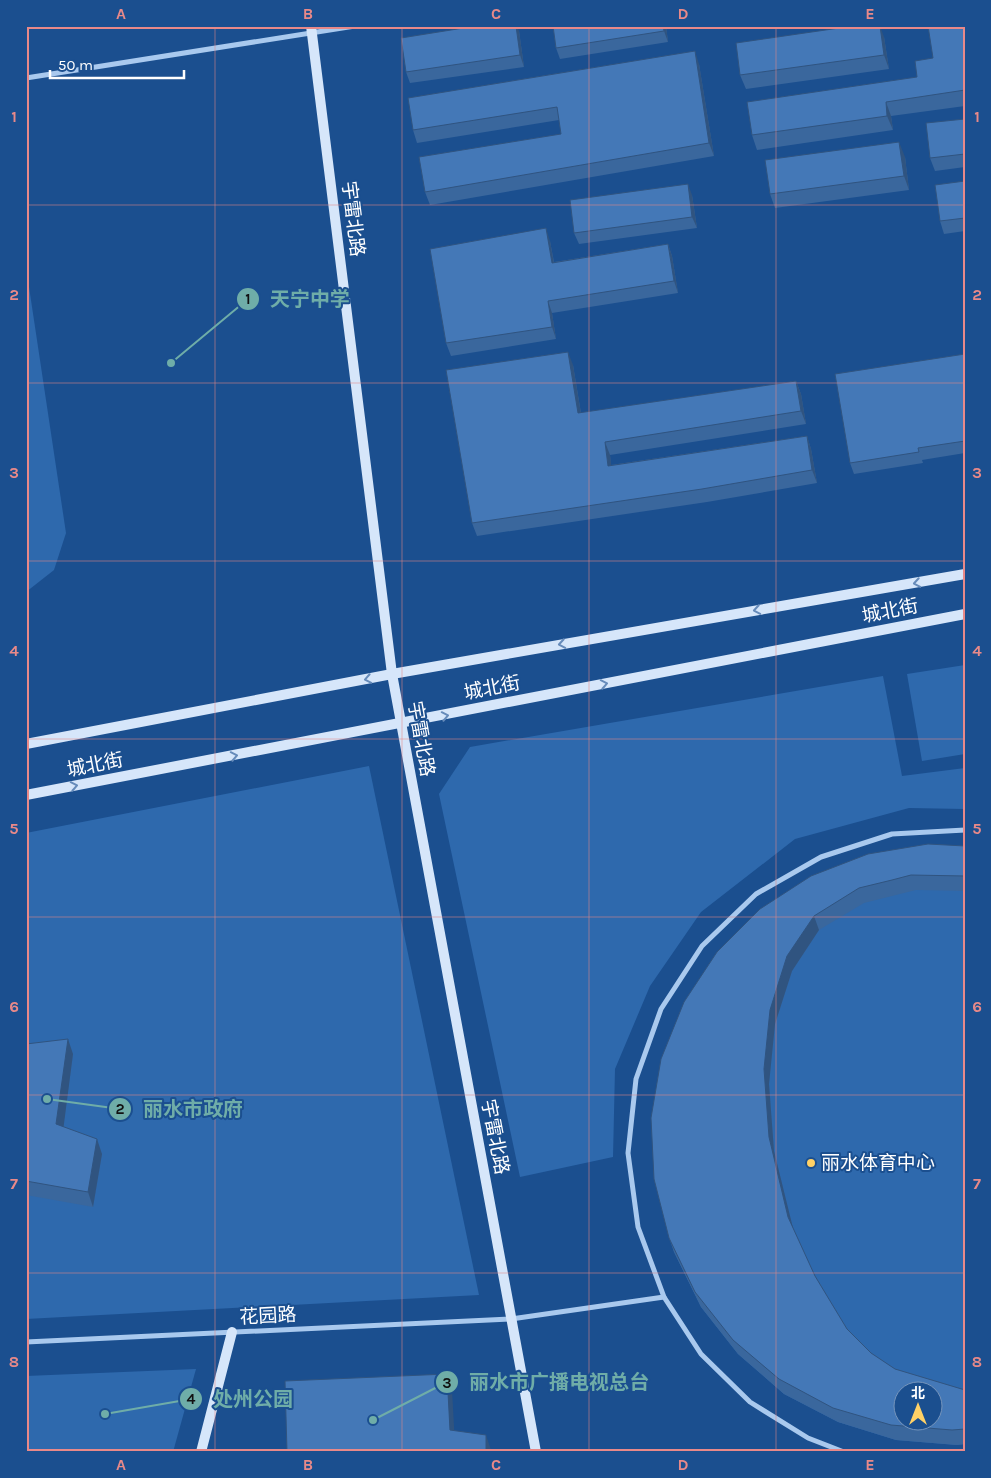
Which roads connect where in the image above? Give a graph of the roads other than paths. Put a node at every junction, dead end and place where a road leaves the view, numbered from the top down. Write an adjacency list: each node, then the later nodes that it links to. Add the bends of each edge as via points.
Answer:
1 (355, 26): 2 (street)
2 (311, 30): 3 (street); 6 (main road, 宇雷北路)
3 (26, 78)
4 (965, 574): 6 (main road, 城北街, one-way to 6)
5 (965, 614): 7 (main road, 城北街, one-way to 5)
6 (392, 674): 7 (main road, 宇雷北路); 8 (main road, 城北街, one-way to 8)
7 (400, 724): 9 (main road, 城北街, one-way to 7); 12 (main road, 宇雷北路)
8 (26, 744)
9 (26, 795)
10 (965, 830): 11 (street, via 892,834 821,857 756,894 702,946 661,1009 636,1079 628,1153 638,1227)
11 (664, 1297): 12 (street, 花园路); 17 (street, via 701,1354 750,1402 808,1438)
12 (511, 1320): 13 (street, 花园路); 16 (main road, 宇雷北路)
13 (232, 1332): 14 (street, 花园路); 15 (main road)
14 (26, 1342)
15 (201, 1452)
16 (536, 1452)
17 (844, 1452)

